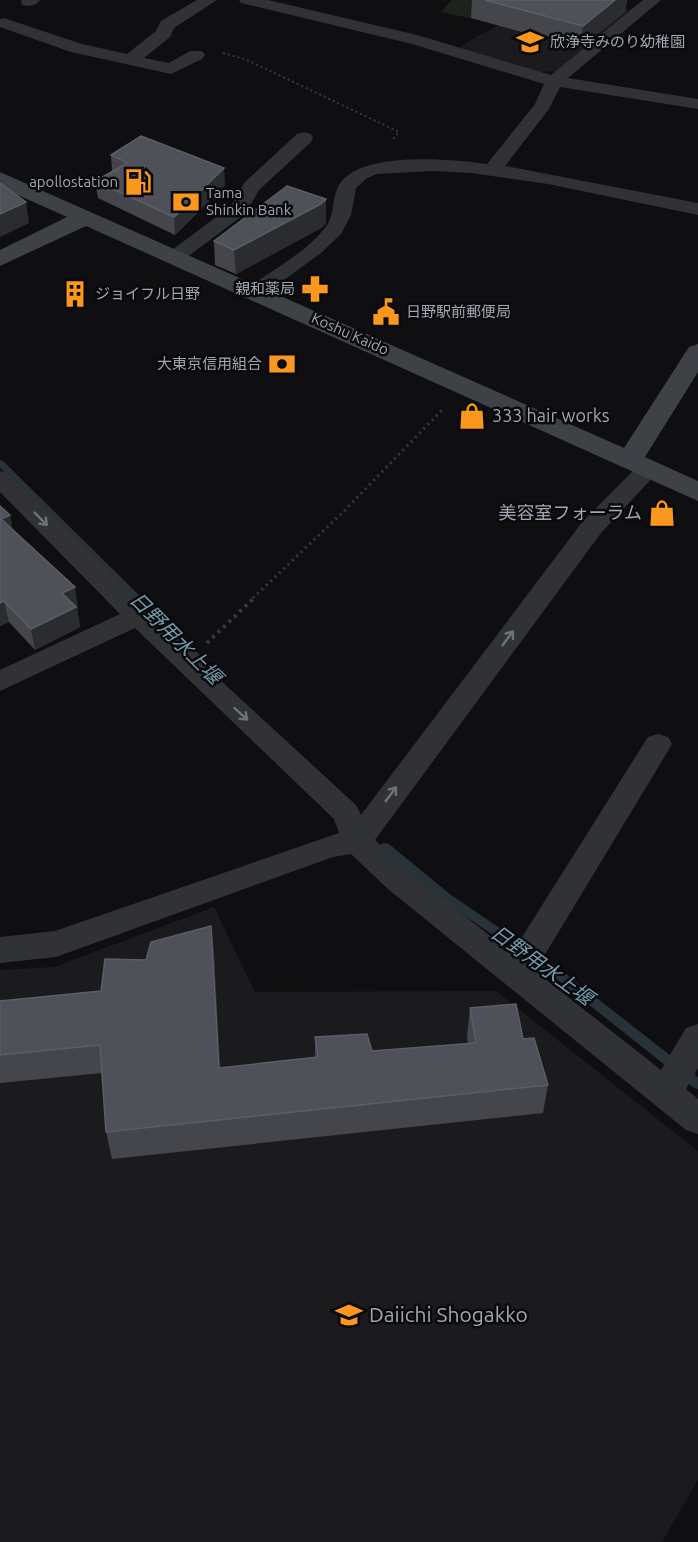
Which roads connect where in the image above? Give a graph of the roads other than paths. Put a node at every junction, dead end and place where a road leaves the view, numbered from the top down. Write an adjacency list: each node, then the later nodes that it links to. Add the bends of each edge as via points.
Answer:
1 (208, 0): 6 (street, via 167,25 164,33)
2 (247, 0): 7 (street, via 417,40)
3 (653, 0): 7 (street)
4 (4, 23): 6 (street, via 77,48)
5 (196, 55): 6 (street, via 171,69)
6 (130, 60)
7 (554, 81): 8 (street); 10 (street, via 543,105)
8 (698, 104)
9 (304, 138): 14 (street, via 251,187 239,209)
10 (493, 169): 12 (street); 16 (street, via 423,165 370,169 359,174 345,189 339,222 321,243)
11 (0, 179): 13 (main road, Koshu Kaido)
12 (698, 209)
13 (86, 217): 14 (main road, Koshu Kaido); 15 (main road)
14 (175, 257): 16 (main road, Koshu Kaido)
15 (0, 259)
16 (255, 292): 18 (main road, Koshu Kaido)
17 (698, 352): 18 (main road)
18 (640, 464): 20 (main road, Koshu Kaido); 24 (street, one-way to 18)
19 (0, 477): 21 (street, one-way to 21)
20 (698, 492)
21 (138, 616): 22 (street); 24 (street, one-way to 24, via 346,813)
22 (0, 681)
23 (658, 744): 26 (street)
24 (357, 842): 25 (street, via 331,846 56,944); 26 (street, via 399,881)
25 (0, 950)
26 (524, 960): 27 (street)
27 (681, 1067): 28 (street)
28 (698, 1119)

